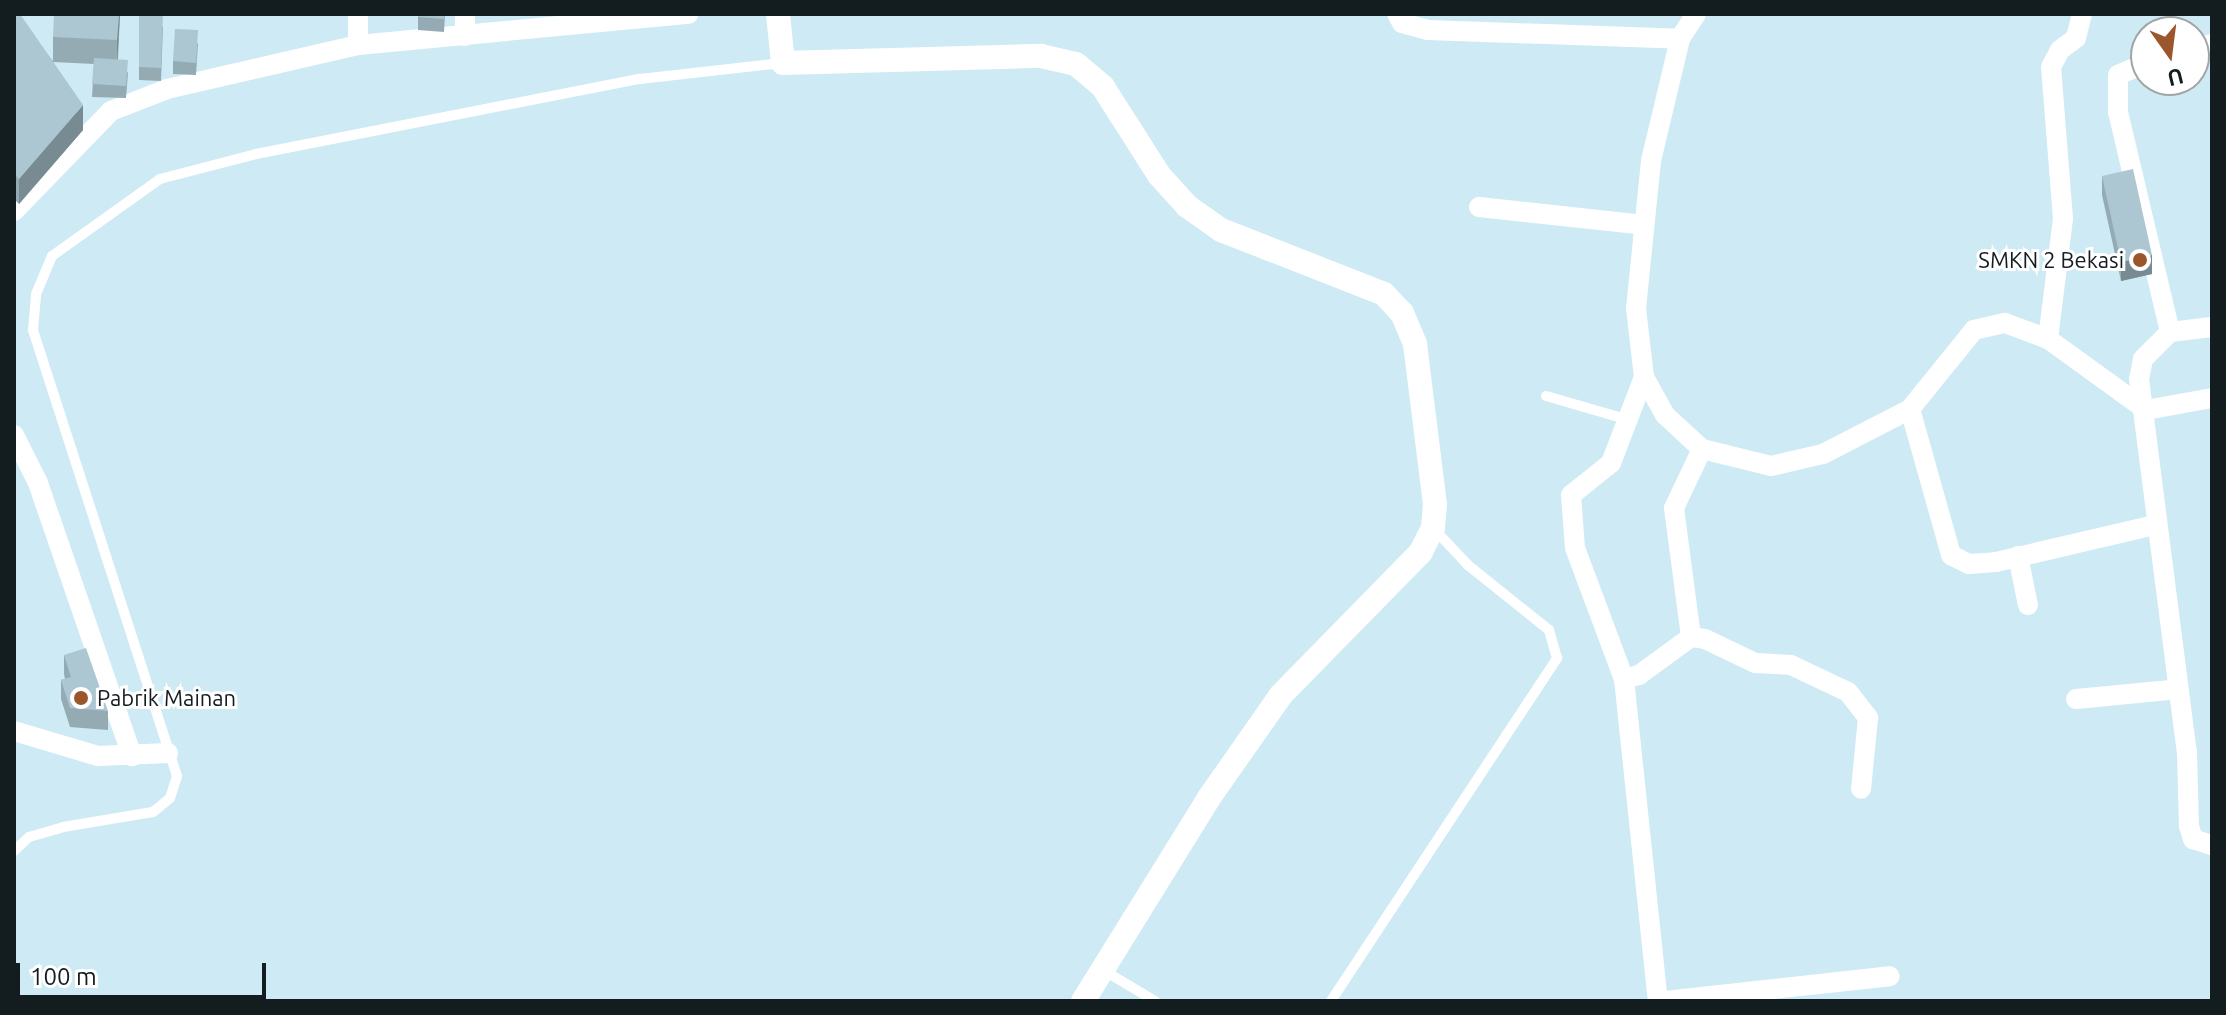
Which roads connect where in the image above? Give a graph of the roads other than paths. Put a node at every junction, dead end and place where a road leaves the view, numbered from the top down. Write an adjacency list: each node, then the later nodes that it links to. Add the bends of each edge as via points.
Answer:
1 (358, 14): 10 (street)
2 (465, 14): 8 (street)
3 (689, 14): 8 (street)
4 (778, 14): 11 (street)
5 (1397, 14): 9 (street, via 1402,23 1428,30)
6 (1696, 14): 9 (street)
7 (2082, 14): 18 (street, via 2076,38 2060,50 2051,67 2063,219)
8 (465, 36): 10 (street)
9 (1680, 39): 15 (street, via 1651,161)
10 (358, 45): 14 (street, via 232,71 132,100 88,130)
11 (783, 63): 28 (street, via 1041,56 1076,64 1103,87 1159,175 1187,206 1221,230 1384,294 1402,313 1415,344); 36 (lane, via 640,79 256,154 160,179 52,256 36,294 33,330)
12 (2130, 70): 17 (street, via 2118,75 2118,112)
13 (1479, 207): 15 (street)
14 (14, 211)
15 (1644, 225): 19 (street, via 1636,308)
16 (2212, 327): 17 (street)
17 (2170, 332): 23 (street, via 2143,359 2139,379)
18 (2048, 339): 22 (street, via 2005,323 1974,330); 23 (street)
19 (1644, 377): 24 (street); 26 (street, via 1665,415)
20 (1546, 396): 24 (lane)
21 (2212, 398): 23 (street)
22 (1910, 409): 26 (street, via 1823,454 1771,466); 29 (street, via 1951,555 1969,564)
23 (2146, 410): 27 (street)
24 (1629, 420): 32 (street, via 1611,463 1571,495 1575,548)
25 (14, 435): 37 (street, via 76,587)
26 (1702, 449): 31 (street, via 1674,508)
27 (2155, 525): 29 (street); 33 (street)
28 (1441, 537): 41 (street, via 1281,695 1209,798); 45 (lane, via 1549,630 1557,658)
29 (2018, 556): 30 (street)
30 (2028, 605)
31 (1691, 637): 32 (street, via 1639,675); 38 (street, via 1755,663 1791,665 1848,692 1868,718)
32 (1624, 679): 46 (street)
33 (2179, 689): 34 (street); 39 (street, via 2189,826 2193,839)
34 (2076, 699)
35 (14, 731): 37 (street, via 98,756)
36 (168, 753): 37 (street); 40 (lane, via 177,776 170,798 153,812 63,827 29,837)
37 (132, 756)
38 (1861, 789)
39 (2212, 845)
40 (14, 851)
41 (1103, 970): 43 (street); 44 (lane)
42 (1890, 976): 47 (street)
43 (1083, 1001)
44 (1155, 1001)
45 (1331, 1001)
46 (1658, 1001)
47 (1665, 1001)

